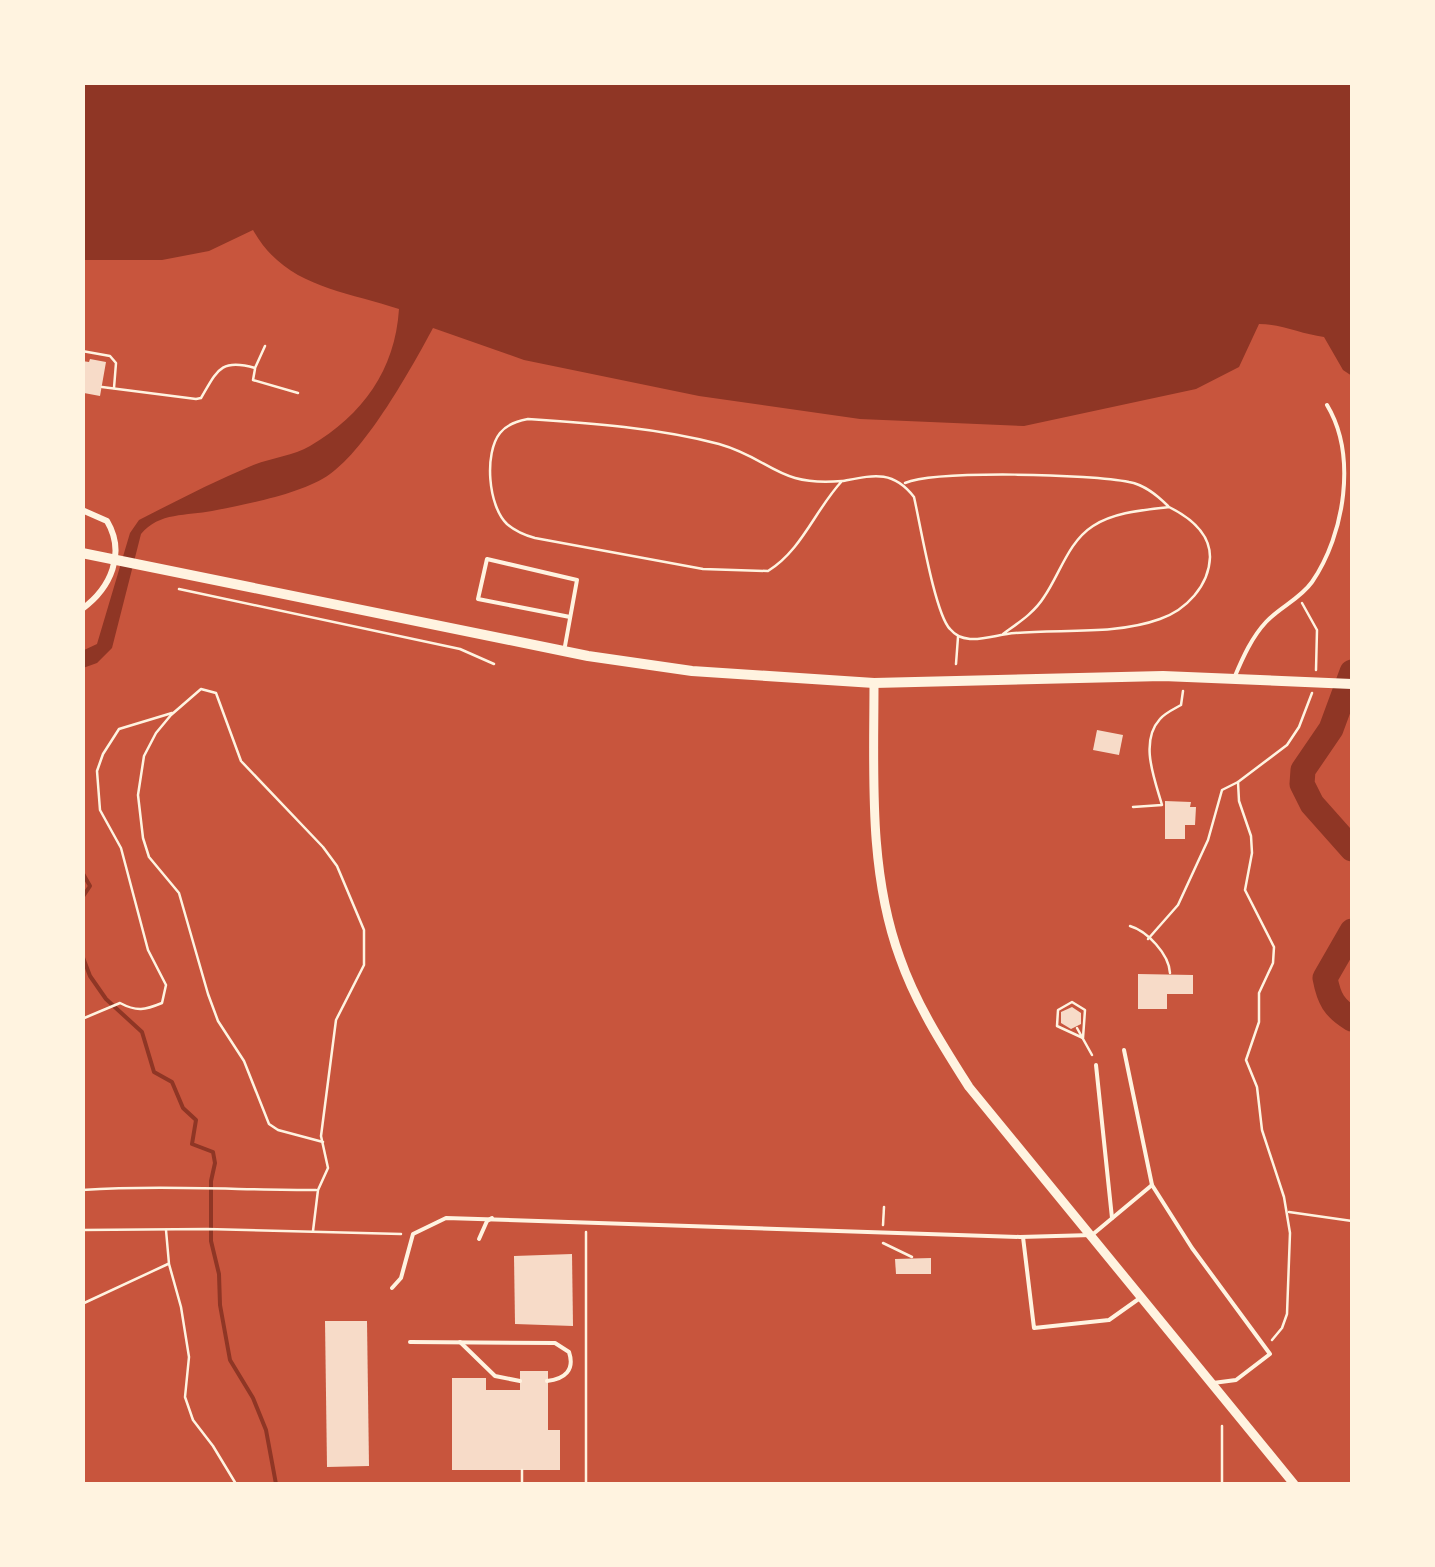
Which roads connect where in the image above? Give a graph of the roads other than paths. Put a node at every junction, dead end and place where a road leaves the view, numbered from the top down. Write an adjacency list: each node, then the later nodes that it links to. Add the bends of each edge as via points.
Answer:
1 (1327, 405): 7 (lane, via 1342,442 1340,519 1313,580 1266,622)
2 (82, 510): 4 (street, via 107,521 117,551 103,590)
3 (82, 553): 6 (main road)
4 (82, 610)
5 (570, 617): 5 (lane, via 577,580 487,559 478,599); 6 (lane)
6 (564, 651): 8 (main road, via 692,671)
7 (1234, 677): 8 (main road); 9 (main road)
8 (874, 683): 15 (street, via 878,862 900,960 969,1086)
9 (1352, 684)
10 (1124, 1050): 12 (lane)
11 (1096, 1066): 14 (lane)
12 (1152, 1185): 14 (lane); 24 (lane, via 1270,1354 1236,1380)
13 (492, 1218): 16 (lane); 17 (lane); 18 (lane, via 446,1218 413,1234)
14 (1112, 1218): 15 (lane)
15 (1092, 1235): 16 (lane); 19 (street)
16 (1023, 1236): 19 (lane, via 1034,1328 1109,1320)
17 (478, 1239)
18 (392, 1288)
19 (1142, 1297): 24 (street)
20 (410, 1342): 21 (lane)
21 (460, 1342): 22 (lane, via 495,1376); 23 (lane, via 564,1346 567,1375)
22 (520, 1381)
23 (547, 1381)
24 (1213, 1383): 25 (street)
25 (1294, 1484)

